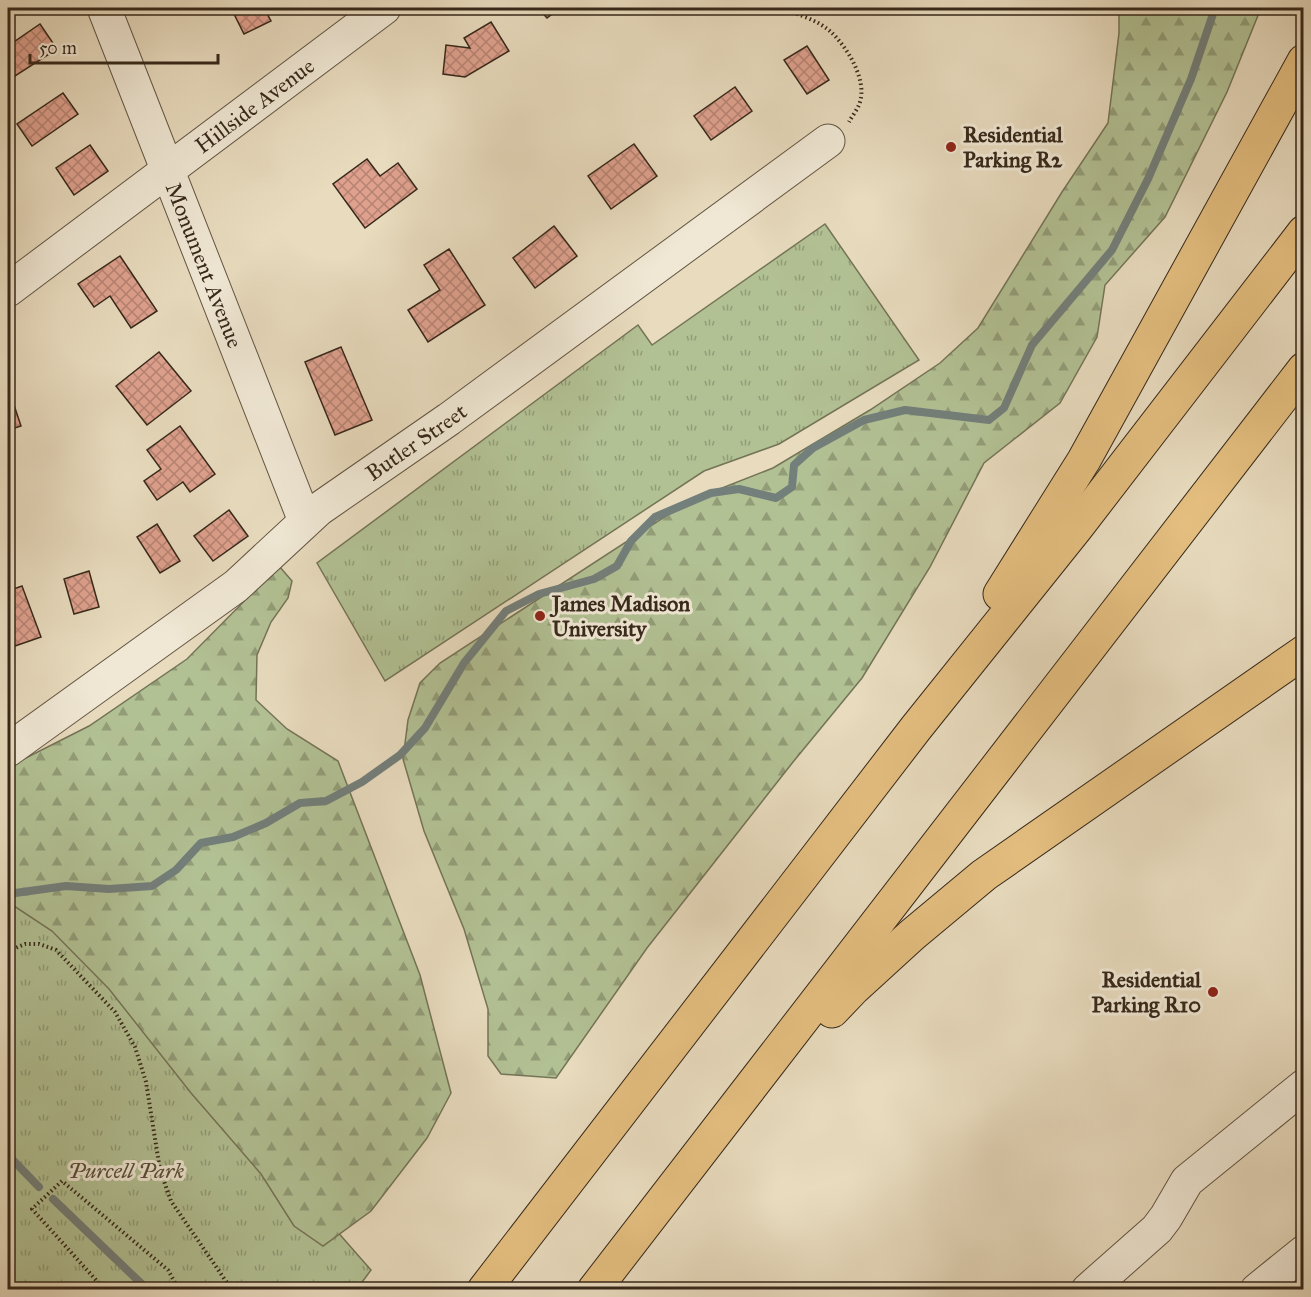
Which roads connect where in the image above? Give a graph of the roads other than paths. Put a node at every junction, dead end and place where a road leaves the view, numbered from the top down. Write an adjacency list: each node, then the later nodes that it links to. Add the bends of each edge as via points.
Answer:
1 (104, 8): 5 (street, Monument Avenue)
2 (384, 8): 5 (street, Hillside Avenue)
3 (1304, 61): 11 (highway, via 1084,460)
4 (828, 141): 9 (street, Butler Street)
5 (167, 169): 7 (street, Hillside Avenue); 9 (street, Monument Avenue)
6 (1304, 232): 11 (highway)
7 (8, 290)
8 (1304, 369): 14 (highway)
9 (305, 521): 12 (street, Butler Street, via 236,586)
10 (1304, 652): 14 (highway, via 946,905 854,987)
11 (916, 728): 16 (highway)
12 (8, 750)
13 (1304, 1086): 18 (street, via 1187,1181 1157,1229)
14 (717, 1131): 17 (highway)
15 (1304, 1252): 19 (street)
16 (484, 1290)
17 (594, 1290)
18 (1088, 1290)
19 (1257, 1290)

